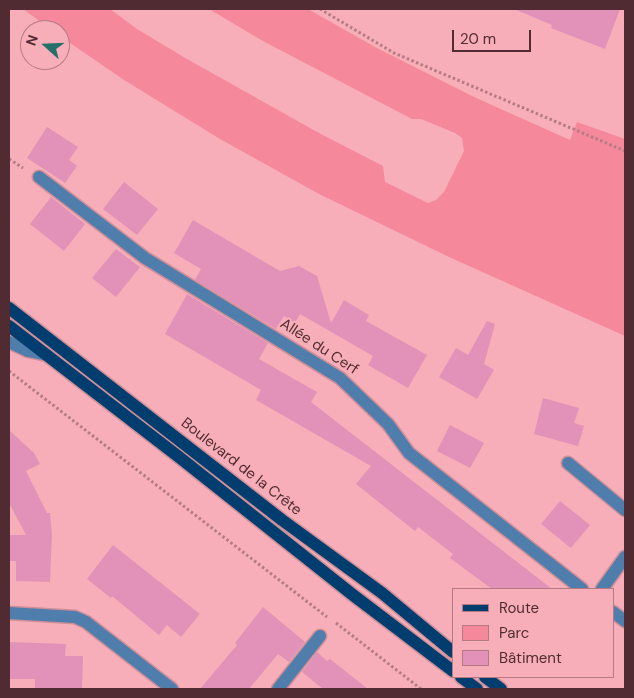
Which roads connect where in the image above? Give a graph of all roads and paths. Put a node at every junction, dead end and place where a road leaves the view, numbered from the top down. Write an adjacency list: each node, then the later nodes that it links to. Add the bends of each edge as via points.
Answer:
1 (320, 9): 2 (path, via 394,53)
2 (625, 151)
3 (39, 177): 12 (street, Allée du Cerf, via 145,258 340,378 388,424 409,453)
4 (9, 308): 18 (main road, Boulevard de la Crête, via 376,589)
5 (9, 326): 7 (main road, Boulevard de la Crête)
6 (9, 342): 7 (street, Boulevard de la Crête)
7 (47, 355): 19 (main road, Boulevard de la Crête)
8 (9, 371): 24 (path)
9 (568, 463): 10 (street)
10 (625, 510)
11 (625, 557): 13 (street)
12 (581, 588)
13 (603, 588)
14 (9, 612): 22 (street, via 75,616)
15 (614, 613): 16 (street)
16 (625, 621)
17 (320, 636): 23 (street)
18 (452, 651)
19 (452, 670)
20 (462, 678): 25 (main road)
21 (486, 678): 26 (main road)
22 (172, 689)
23 (278, 689)
24 (421, 689)
25 (477, 689)
26 (501, 689)

